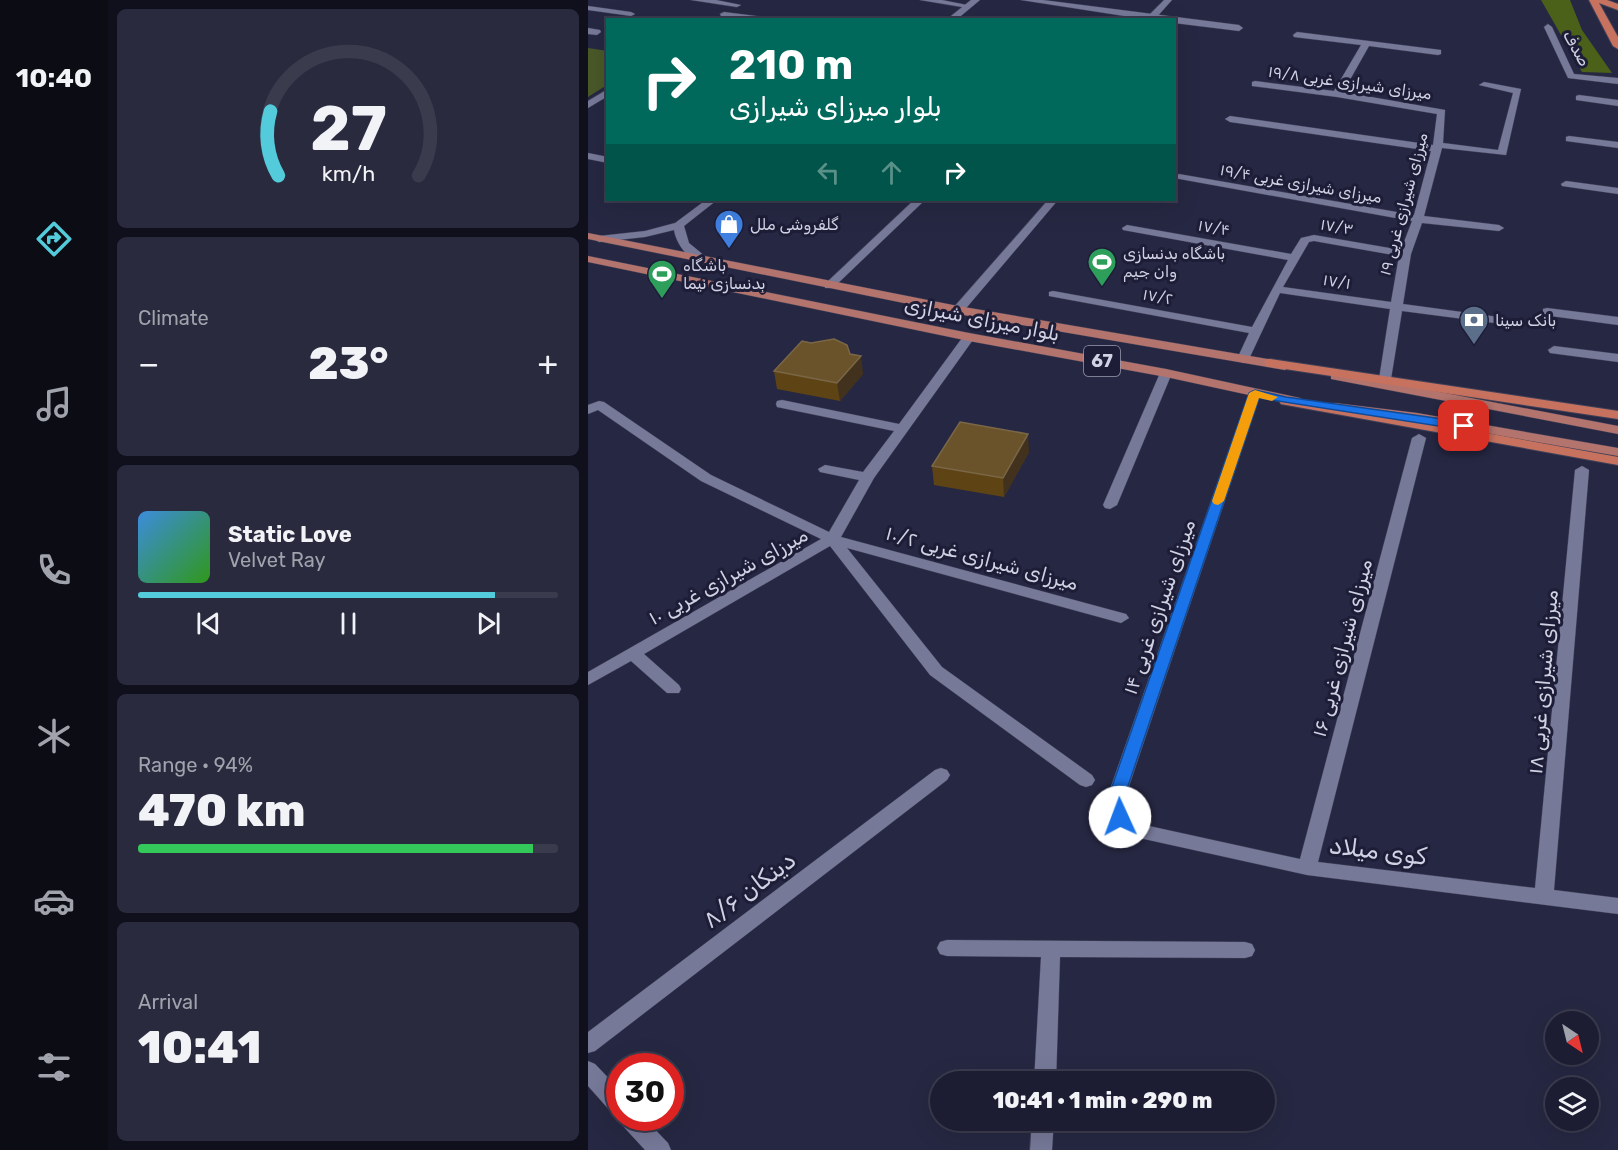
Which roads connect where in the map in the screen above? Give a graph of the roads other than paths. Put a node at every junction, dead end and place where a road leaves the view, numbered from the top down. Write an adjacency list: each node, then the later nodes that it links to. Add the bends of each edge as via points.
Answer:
1 (695, 0): 9 (street)
2 (745, 0): 9 (street)
3 (924, 0): 10 (street)
4 (976, 0): 10 (street)
5 (1025, 0): 15 (street)
6 (1168, 0): 15 (street)
7 (1593, 0): 25 (highway)
8 (1599, 0): 11 (highway)
9 (737, 5): 14 (street)
10 (968, 6): 18 (street)
11 (1618, 7)
12 (588, 8): 13 (street)
13 (631, 14)
14 (724, 14): 16 (street); 17 (street)
15 (1152, 17): 19 (street)
16 (719, 18)
17 (751, 18)
18 (953, 18)
19 (1159, 18)
20 (1176, 20): 22 (street)
21 (1548, 27): 27 (street, صدف, via 1571,76)
22 (1239, 28)
23 (1297, 35): 24 (street)
24 (1366, 44): 26 (street); 30 (street)
25 (1618, 46)
26 (1438, 52)
27 (1618, 81)
28 (1255, 84): 30 (street, ۱۹/۸ میرزای شیرازی غربی)
29 (1484, 85): 39 (street, via 1518,91 1502,153)
30 (1337, 94): 35 (street, ۱۹/۸ میرزای شیرازی غربی)
31 (1579, 98): 33 (street)
32 (603, 100): 34 (street)
33 (1618, 103)
34 (588, 105)
35 (1440, 111): 39 (street, ۱۹ میرزای شیرازی غربی)
36 (1230, 119): 39 (street)
37 (1569, 139): 38 (street)
38 (1618, 145)
39 (1437, 147): 48 (street, ۱۹ میرزای شیرازی غربی)
40 (588, 156): 41 (street)
41 (606, 160)
42 (1179, 177): 48 (street, ۱۹/۴ میرزای شیرازی غربی)
43 (1566, 183): 44 (street)
44 (1618, 191)
45 (711, 201): 49 (street)
46 (919, 201): 57 (street)
47 (1052, 201): 61 (street)
48 (1418, 219): 51 (street, ۱۹/۴ میرزای شیرازی غربی); 53 (street, ۱۹ میرزای شیرازی غربی)
49 (679, 225): 52 (street, via 645,234); 56 (street, via 682,241)
50 (1127, 228): 54 (street, ۱۷/۴)
51 (1499, 228)
52 (593, 238): 56 (main road, بلوار میرزای شیرازی / 67)
53 (1405, 254): 54 (street, ۱۷/۳, via 1309,238); 60 (street, ۱۹ میرزای شیرازی غربی)
54 (1295, 258): 58 (street)
55 (588, 259): 66 (main road, بلوار میرزای شیرازی / 67)
56 (702, 259): 57 (main road, بلوار میرزای شیرازی / 67)
57 (830, 286): 61 (main road, بلوار میرزای شیرازی / 67)
58 (1276, 289): 60 (street, ۱۷/۱); 65 (street)
59 (1053, 294): 65 (street, ۱۷/۲)
60 (1394, 307): 64 (street, ۱۷/۱); 72 (street, ۱۹ میرزای شیرازی غربی)
61 (958, 310): 69 (main road, بلوار میرزای شیرازی / 67)
62 (1547, 312): 63 (street)
63 (1618, 321)
64 (1506, 322)
65 (1256, 331): 69 (street)
66 (969, 337): 71 (main road, بلوار میرزای شیرازی / 67); 78 (street, ۱۰ میرزای شیرازی غربی)
67 (1554, 350): 68 (street)
68 (1618, 358)
69 (1243, 359): 70 (main road, بلوار میرزای شیرازی / 67)
70 (1270, 363): 72 (highway); 79 (main road, بلوار میرزای شیرازی / 67)
71 (1166, 373): 73 (main road, بلوار میرزای شیرازی / 67); 86 (street)
72 (1385, 379): 77 (highway)
73 (1255, 393): 74 (main road, بلوار میرزای شیرازی / 67); 94 (street, ۱۴ میرزای شیرازی غربی, via 1116,798 1120,817)
74 (1286, 401): 81 (main road, بلوار میرزای شیرازی / 67, via 1417,417); 82 (highway)
75 (782, 404): 78 (street)
76 (594, 408): 87 (street, ۱۰/۲ میرزای شیرازی غربی, via 706,478)
77 (1618, 415)
78 (902, 429): 85 (street, ۱۰ میرزای شیرازی غربی)
79 (1618, 430)
80 (1419, 438): 95 (street, ۱۶ میرزای شیرازی غربی)
81 (1618, 452)
82 (1618, 461)
83 (825, 469): 85 (street)
84 (1582, 470): 96 (street, ۱۸ میرزای شیرازی غربی)
85 (867, 477): 87 (street, ۱۰ میرزای شیرازی غربی)
86 (1110, 505)
87 (832, 539): 88 (street, ۱۰/۲ میرزای شیرازی غربی); 89 (street, ۱۰ میرزای شیرازی غربی); 93 (street, via 936,671)
88 (1120, 618)
89 (632, 652): 90 (street, ۱۰ میرزای شیرازی غربی); 91 (street)
90 (588, 678)
91 (672, 689)
92 (941, 775): 101 (street, ۸/۶ دینکان)
93 (1086, 780)
94 (1135, 830): 95 (street, کوی میلاد)
95 (1307, 868): 96 (street, کوی میلاد)
96 (1544, 898): 97 (street, کوی میلاد)
97 (1618, 906)
98 (947, 948): 99 (street)
99 (1051, 949): 100 (street); 103 (street)
100 (1245, 950)
101 (588, 1044)
102 (588, 1071): 104 (street)
103 (1045, 1071)
104 (606, 1091)
105 (642, 1131): 107 (street)
106 (1042, 1131): 108 (street)
107 (660, 1150)
108 (1041, 1150)

